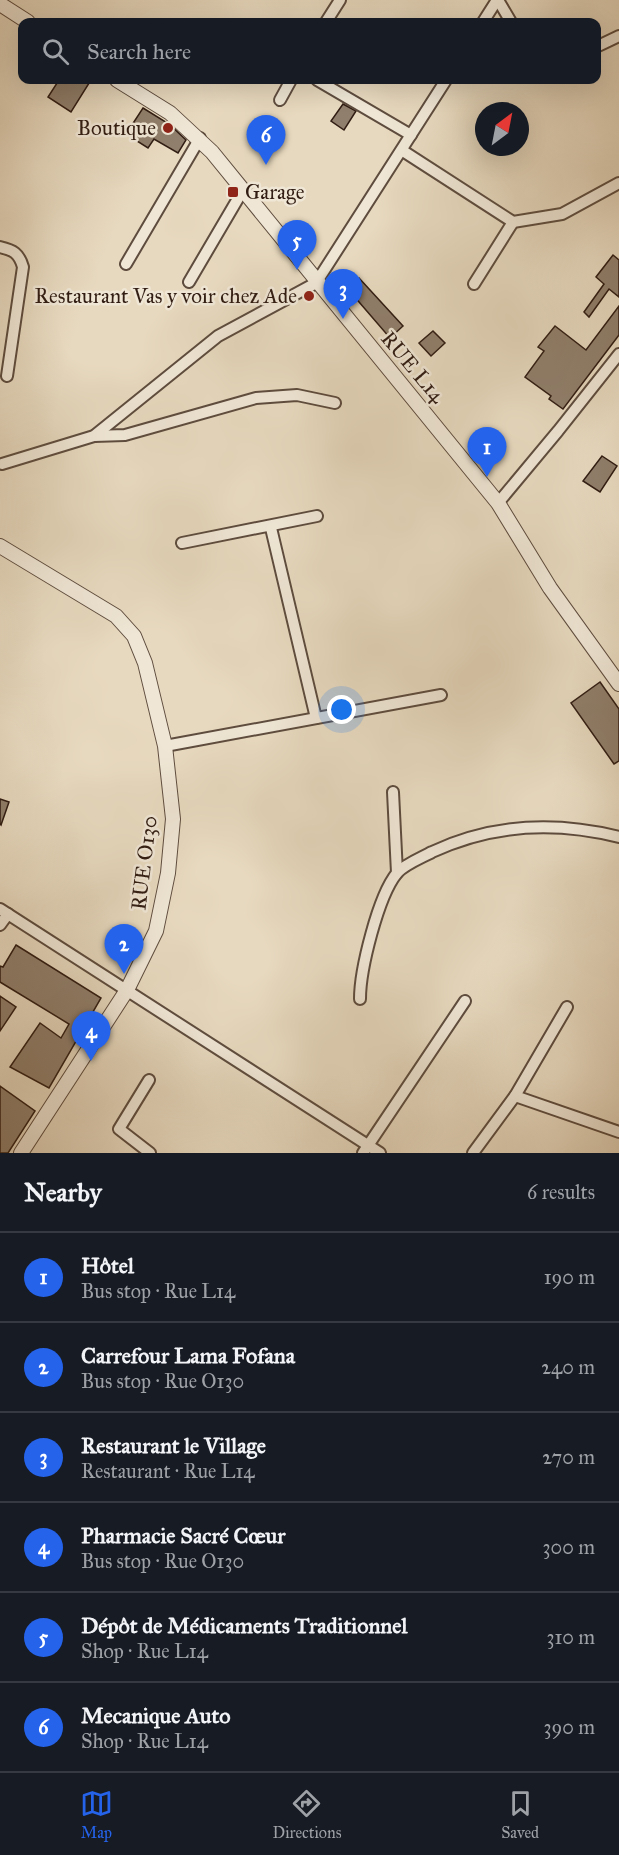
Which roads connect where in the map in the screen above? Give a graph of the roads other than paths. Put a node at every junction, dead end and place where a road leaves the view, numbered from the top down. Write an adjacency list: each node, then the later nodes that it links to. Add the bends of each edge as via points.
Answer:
1 (340, 0): 5 (street)
2 (498, 0): 6 (street); 7 (street)
3 (0, 4): 4 (street)
4 (22, 18)
5 (329, 18)
6 (486, 18)
7 (509, 18)
8 (619, 36): 9 (street)
9 (601, 45)
10 (123, 84): 16 (street, RUE L14, via 170,113)
11 (289, 84): 14 (street)
12 (324, 84): 15 (street)
13 (444, 84): 15 (street)
14 (280, 100)
15 (411, 135): 17 (street)
16 (200, 138): 19 (street, RUE L14); 22 (street)
17 (403, 151): 20 (street); 24 (street)
18 (619, 183): 20 (street, via 562,214)
19 (243, 190): 23 (street); 24 (street, RUE L14)
20 (513, 222): 25 (street)
21 (0, 248): 27 (street, via 20,257 22,267)
22 (126, 264)
23 (189, 282)
24 (316, 283): 29 (street, via 218,336); 31 (street, RUE L14)
25 (474, 284)
26 (619, 354): 31 (street)
27 (7, 376)
28 (334, 403): 29 (street, via 297,395 256,398 125,435)
29 (94, 436): 30 (street)
30 (2, 464)
31 (498, 502): 36 (street, RUE L14, via 550,588)
32 (317, 516): 33 (street)
33 (271, 528): 34 (street); 38 (street)
34 (182, 543)
35 (0, 546): 39 (street, RUE O130, via 116,616 134,636 145,663)
36 (619, 684)
37 (441, 695): 38 (street)
38 (316, 718): 39 (street)
39 (165, 746): 45 (street, RUE O130, via 173,819 168,873 156,931)
40 (393, 792): 42 (street)
41 (619, 837): 42 (street, via 555,825 478,834 429,854)
42 (397, 873): 46 (street, via 380,906 360,982)
43 (4, 911): 44 (street); 45 (street)
44 (0, 925)
45 (127, 990): 52 (street); 53 (street, RUE O130)
46 (360, 999)
47 (465, 1001): 52 (street)
48 (567, 1007): 50 (street)
49 (149, 1080): 54 (street, via 119,1129)
50 (515, 1096): 51 (street); 56 (street)
51 (619, 1132)
52 (365, 1149): 55 (street)
53 (21, 1153)
54 (150, 1153)
55 (380, 1153)
56 (473, 1153)

